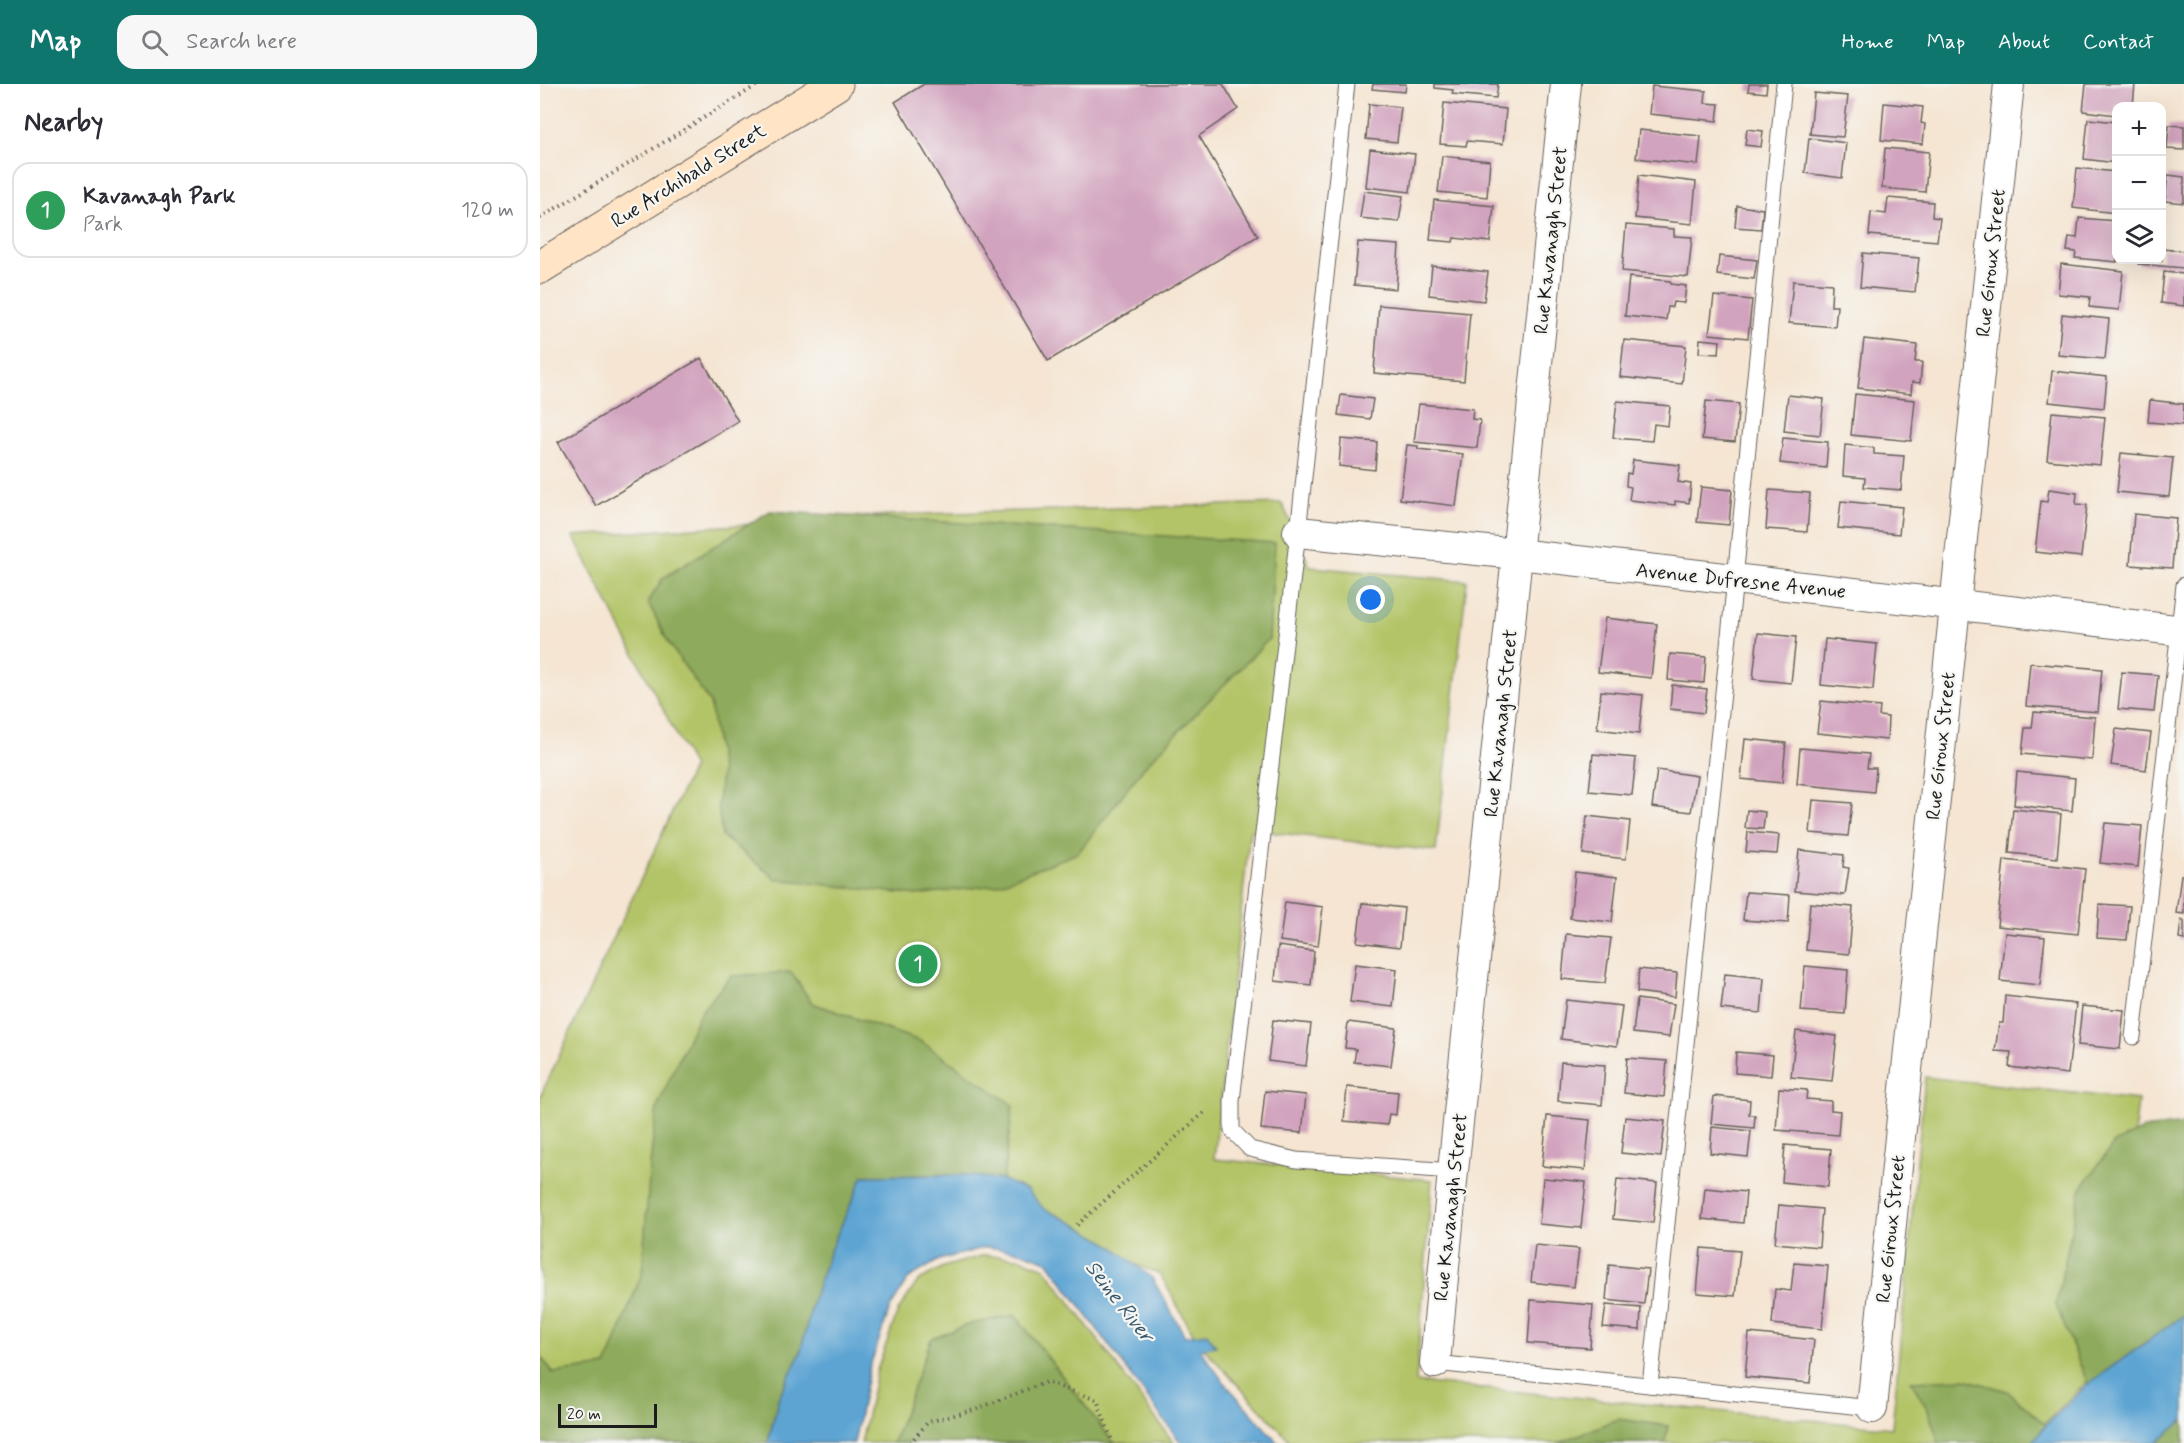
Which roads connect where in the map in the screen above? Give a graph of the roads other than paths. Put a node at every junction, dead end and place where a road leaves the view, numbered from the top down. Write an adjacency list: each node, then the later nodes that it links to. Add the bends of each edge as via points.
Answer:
1 (836, 84): 6 (main road, Rue Archibald Street)
2 (1347, 84): 7 (lane)
3 (1566, 84): 8 (street, Rue Kavanagh Street)
4 (1784, 84): 9 (lane)
5 (2009, 84): 11 (street, Rue Giroux Street)
6 (540, 267)
7 (1298, 532): 8 (street, Avenue Dufresne Avenue); 14 (lane, via 1232,1101 1232,1130 1250,1149 1296,1160)
8 (1518, 554): 9 (street, Avenue Dufresne Avenue); 14 (street, Rue Kavanagh Street)
9 (1735, 579): 11 (street, Avenue Dufresne Avenue); 16 (lane)
10 (2184, 585): 12 (lane)
11 (1954, 604): 12 (street, Avenue Dufresne Avenue); 17 (street, Rue Giroux Street)
12 (2182, 631): 13 (lane)
13 (2133, 1037)
14 (1453, 1171): 15 (street, Rue Kavanagh Street)
15 (1435, 1363): 16 (lane)
16 (1650, 1385): 17 (lane)
17 (1872, 1408)

